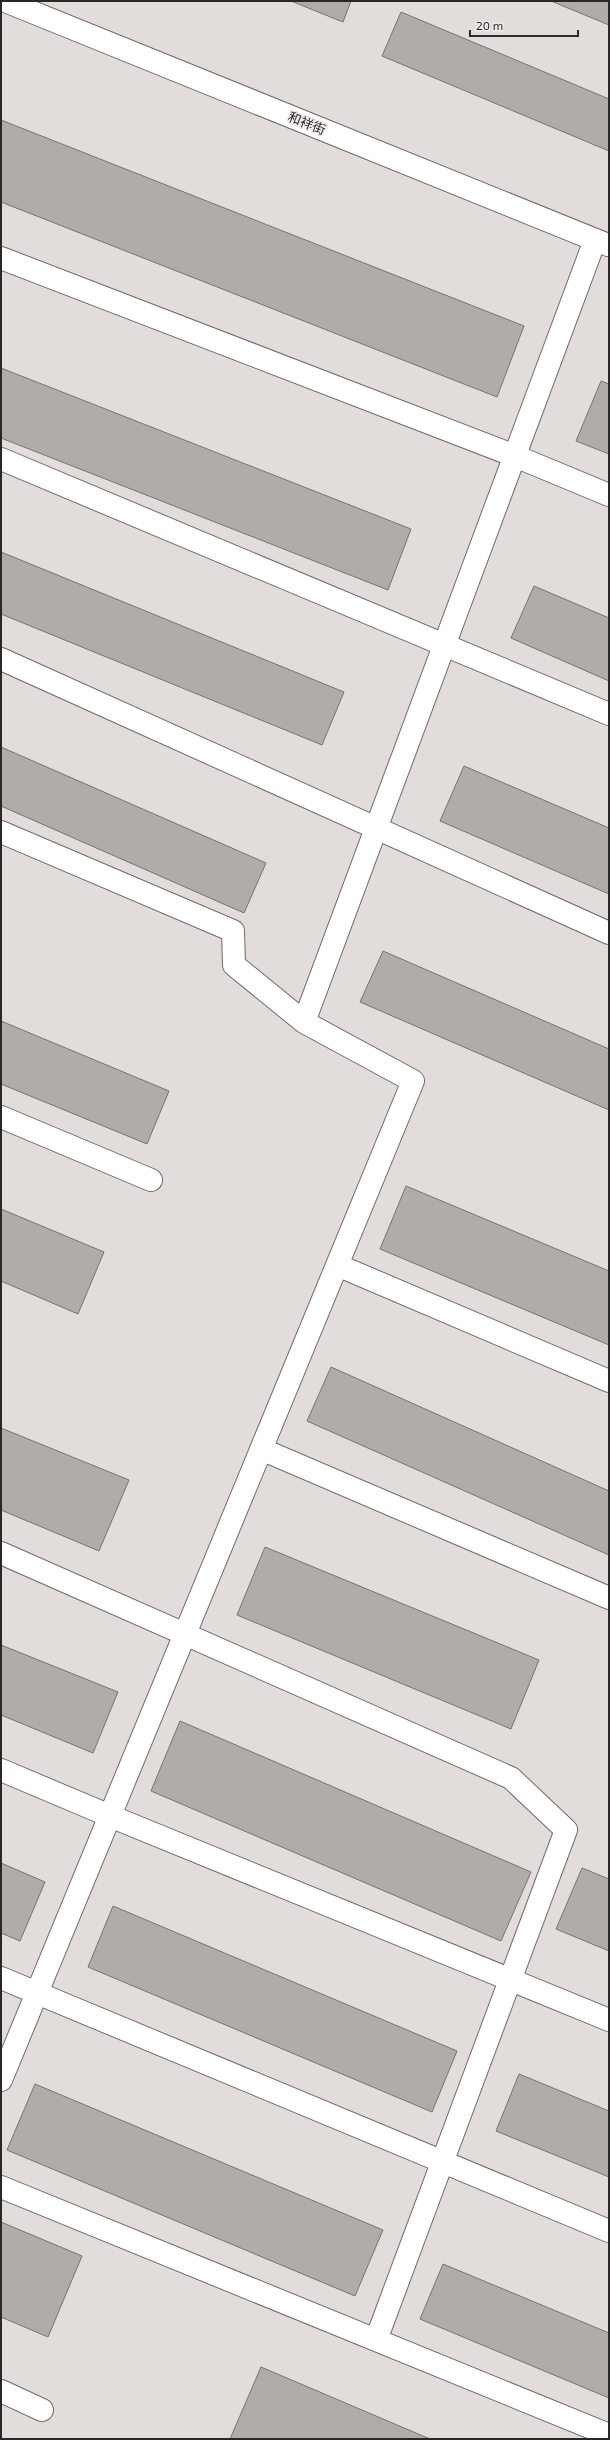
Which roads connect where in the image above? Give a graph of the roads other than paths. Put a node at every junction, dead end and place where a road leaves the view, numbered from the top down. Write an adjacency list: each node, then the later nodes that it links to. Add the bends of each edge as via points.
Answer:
1 (5, 1): 2 (street, 和祥街)
2 (602, 243): 4 (street)
3 (1, 258): 4 (street)
4 (515, 456): 6 (street); 7 (street)
5 (1, 459): 7 (street)
6 (609, 495)
7 (444, 645): 9 (street); 10 (street)
8 (1, 659): 10 (street)
9 (609, 714)
10 (376, 829): 12 (street); 13 (street)
11 (1, 832): 13 (street, via 233,931 234,965)
12 (609, 933)
13 (304, 1022): 16 (street, via 413,1081)
14 (1, 1117): 15 (street)
15 (151, 1180)
16 (337, 1265): 17 (street); 18 (street)
17 (609, 1381)
18 (262, 1449): 20 (street); 21 (street)
19 (1, 1553): 21 (street)
20 (609, 1598)
21 (185, 1634): 23 (street); 25 (street, via 511,1778 566,1830)
22 (1, 1770): 23 (street)
23 (110, 1816): 25 (street); 26 (street)
24 (1, 1978): 26 (street)
25 (511, 1981): 27 (street); 29 (street)
26 (37, 1994): 28 (street); 29 (street)
27 (609, 2020)
28 (1, 2080)
29 (444, 2162): 31 (street); 32 (street)
30 (1, 2187): 32 (street)
31 (609, 2231)
32 (376, 2340): 35 (street)
33 (1, 2391): 34 (street)
34 (42, 2410)
35 (609, 2435)

